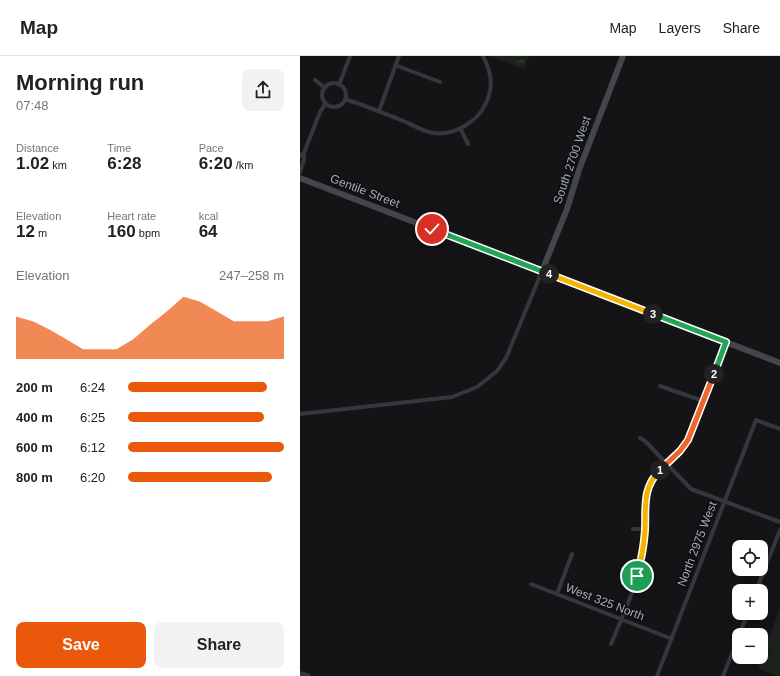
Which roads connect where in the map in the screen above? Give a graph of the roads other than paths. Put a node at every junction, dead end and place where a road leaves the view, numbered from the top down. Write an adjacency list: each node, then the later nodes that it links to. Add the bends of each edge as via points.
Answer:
1 (350, 56): 8 (street)
2 (399, 56): 5 (street)
3 (483, 56): 13 (street, via 491,75 489,97 480,115)
4 (623, 56): 18 (main road, South 2700 West, via 578,170 565,216)
5 (395, 64): 7 (street); 12 (street)
6 (315, 80): 9 (street)
7 (440, 82)
8 (339, 85): 9 (street, via 332,84); 10 (street, via 344,90)
9 (325, 88): 11 (street, via 322,98)
10 (345, 99): 11 (street, via 337,107); 12 (street)
11 (326, 104): 15 (street, via 320,112)
12 (379, 111): 13 (street, via 432,133)
13 (460, 128): 14 (street)
14 (468, 144)
15 (302, 155): 16 (street, via 304,160)
16 (300, 172)
17 (300, 178): 18 (main road, Gentile Street)
18 (542, 271): 19 (main road, Gentile Street); 23 (street, via 506,358 497,371 477,387 452,397)
19 (726, 342): 20 (main road, Gentile Street); 22 (street)
20 (780, 363)
21 (660, 386): 22 (street)
22 (703, 401): 26 (street, via 688,440)
23 (300, 414)
24 (780, 429): 27 (street, North 2975 West, via 756,420)
25 (640, 438): 26 (street)
26 (667, 464): 27 (street, via 691,489); 30 (street, via 656,474 647,489 644,502)
27 (725, 502): 28 (street); 37 (street, North 2975 West)
28 (780, 522)
29 (633, 529): 30 (street)
30 (645, 529): 36 (street, via 644,547 637,576)
31 (780, 530): 34 (street)
32 (572, 554): 35 (street)
33 (531, 584): 35 (street, West 325 North)
34 (759, 584)
35 (557, 594): 36 (street, West 325 North)
36 (621, 619): 37 (street, West 325 North); 38 (street)
37 (672, 639): 42 (street, North 2975 West)
38 (611, 644)
39 (732, 653): 43 (street)
40 (300, 674): 41 (street)
41 (308, 676)
42 (657, 676)
43 (723, 676)

